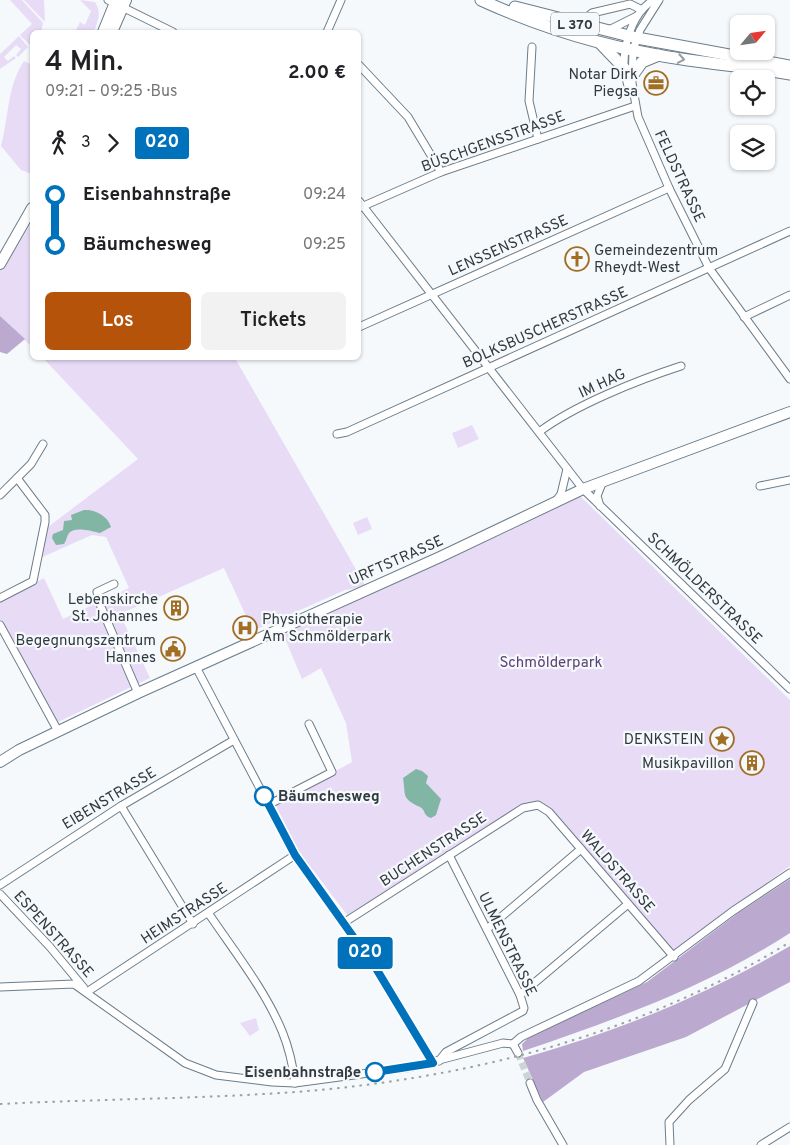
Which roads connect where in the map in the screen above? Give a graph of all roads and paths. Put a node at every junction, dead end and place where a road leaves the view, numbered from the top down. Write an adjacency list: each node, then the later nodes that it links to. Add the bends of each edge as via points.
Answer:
1 (341, 0): 12 (street)
2 (481, 0): 15 (main road, L 370, via 562,32)
3 (495, 0): 8 (main road, L 370)
4 (654, 0): 7 (street)
5 (659, 0): 14 (street)
6 (118, 2): 9 (street); 10 (street); 11 (street)
7 (640, 13): 8 (street, via 630,4 592,12); 13 (street); 14 (street)
8 (586, 26): 13 (main road, L 370)
9 (104, 30)
10 (112, 30)
11 (169, 30)
12 (328, 30)
13 (607, 31): 14 (main road, L 370)
14 (633, 37): 17 (street); 19 (main road, L 370)
15 (598, 42): 17 (main road, L 370); 21 (main road)
16 (532, 47): 24 (street, via 529,101)
17 (630, 49): 18 (main road, L 370); 21 (street, FELDSTRASSE); 21 (street, FELDSTRASSE)
18 (660, 55): 21 (main road); 22 (main road, L 370, one-way to 22)
19 (790, 66)
20 (361, 67): 25 (street, via 408,117)
21 (628, 72): 23 (street, FELDSTRASSE); 23 (street, FELDSTRASSE)
22 (790, 74)
23 (635, 106): 24 (street, BÜSCHGENSSTRASSE); 26 (street, FELDSTRASSE)
24 (538, 139): 25 (street, BÜSCHGENSSTRASSE)
25 (441, 172): 27 (street, BÜSCHGENSSTRASSE)
26 (669, 188): 32 (street, FELDSTRASSE); 33 (street, LENSSENSTRASSE)
27 (361, 205)
28 (361, 206): 33 (street, SCHMÖLDERSTRASSE)
29 (30, 212): 31 (street)
30 (790, 231): 32 (street, BOLKSBUSCHERSTRASSE)
31 (0, 264)
32 (709, 268): 35 (street, FELDSTRASSE); 38 (street, BOLKSBUSCHERSTRASSE)
33 (431, 295): 36 (street, LENSSENSTRASSE); 38 (street, SCHMÖLDERSTRASSE)
34 (790, 295): 35 (street)
35 (744, 317): 39 (street, FELDSTRASSE)
36 (361, 326)
37 (681, 366): 41 (street, IM HAG, via 555,420)
38 (488, 368): 41 (street, SCHMÖLDERSTRASSE); 42 (street, BOLKSBUSCHERSTRASSE, via 348,432)
39 (790, 379)
40 (790, 412): 46 (street, URFTSTRASSE)
41 (538, 432): 44 (street, SCHMÖLDERSTRASSE)
42 (337, 434)
43 (44, 444): 45 (street)
44 (567, 470): 49 (street, SCHMÖLDERSTRASSE); 51 (street, via 562,494)
45 (17, 478): 50 (street); 54 (street, via 45,515 45,522 33,582)
46 (604, 480): 49 (street, URFTSTRASSE); 52 (street, via 597,496)
47 (790, 480): 48 (street)
48 (760, 486)
49 (583, 489): 51 (street, URFTSTRASSE); 52 (street, SCHMÖLDERSTRASSE)
50 (0, 495)
51 (556, 501): 56 (street, URFTSTRASSE)
52 (601, 508): 57 (street, SCHMÖLDERSTRASSE)
53 (114, 584): 58 (street, via 97,592)
54 (0, 598)
55 (0, 625): 60 (street)
56 (196, 667): 58 (street, URFTSTRASSE); 61 (street)
57 (790, 689)
58 (138, 693): 60 (street, URFTSTRASSE)
59 (308, 724): 65 (street, via 332,772)
60 (58, 731): 62 (street, URFTSTRASSE)
61 (234, 740): 65 (street); 67 (street, EIBENSTRASSE)
62 (19, 750): 63 (street, URFTSTRASSE); 64 (street, URFTSTRASSE)
63 (0, 754)
64 (0, 762)
65 (268, 804): 69 (street)
66 (538, 805): 68 (street, WALDSTRASSE, via 549,812); 70 (street, BUCHENSTRASSE, via 522,808)
67 (120, 806): 72 (street, EIBENSTRASSE); 77 (street)
68 (581, 849): 74 (street, WALDSTRASSE); 78 (street)
69 (295, 855): 75 (street, HEIMSTRASSE); 76 (street)
70 (449, 855): 76 (street, BUCHENSTRASSE); 78 (street, ULMENSTRASSE)
71 (790, 874): 79 (street, via 733,911)
72 (0, 885)
73 (0, 894): 81 (street, ESPENSTRASSE, via 57,954)
74 (628, 904): 79 (street, WALDSTRASSE); 82 (street)
75 (209, 914): 77 (street, HEIMSTRASSE); 87 (street, via 265,999 282,1031)
76 (345, 922): 86 (street)
77 (193, 924): 81 (street, HEIMSTRASSE)
78 (487, 929): 82 (street, ULMENSTRASSE)
79 (674, 957): 84 (street, via 639,981 521,1037)
80 (0, 987): 81 (street, via 69,983)
81 (87, 992): 87 (street, via 185,1063 200,1070 240,1078)
82 (520, 995): 86 (street, ULMENSTRASSE, via 523,1011 446,1052)
83 (753, 1003): 91 (street, via 725,1069 669,1122)
84 (513, 1044): 85 (street); 86 (street)
85 (518, 1053)
86 (436, 1062): 87 (street)
87 (295, 1083)
88 (530, 1083): 90 (street)
89 (790, 1127): 92 (street)
90 (563, 1145)
91 (670, 1145)
92 (761, 1145)

